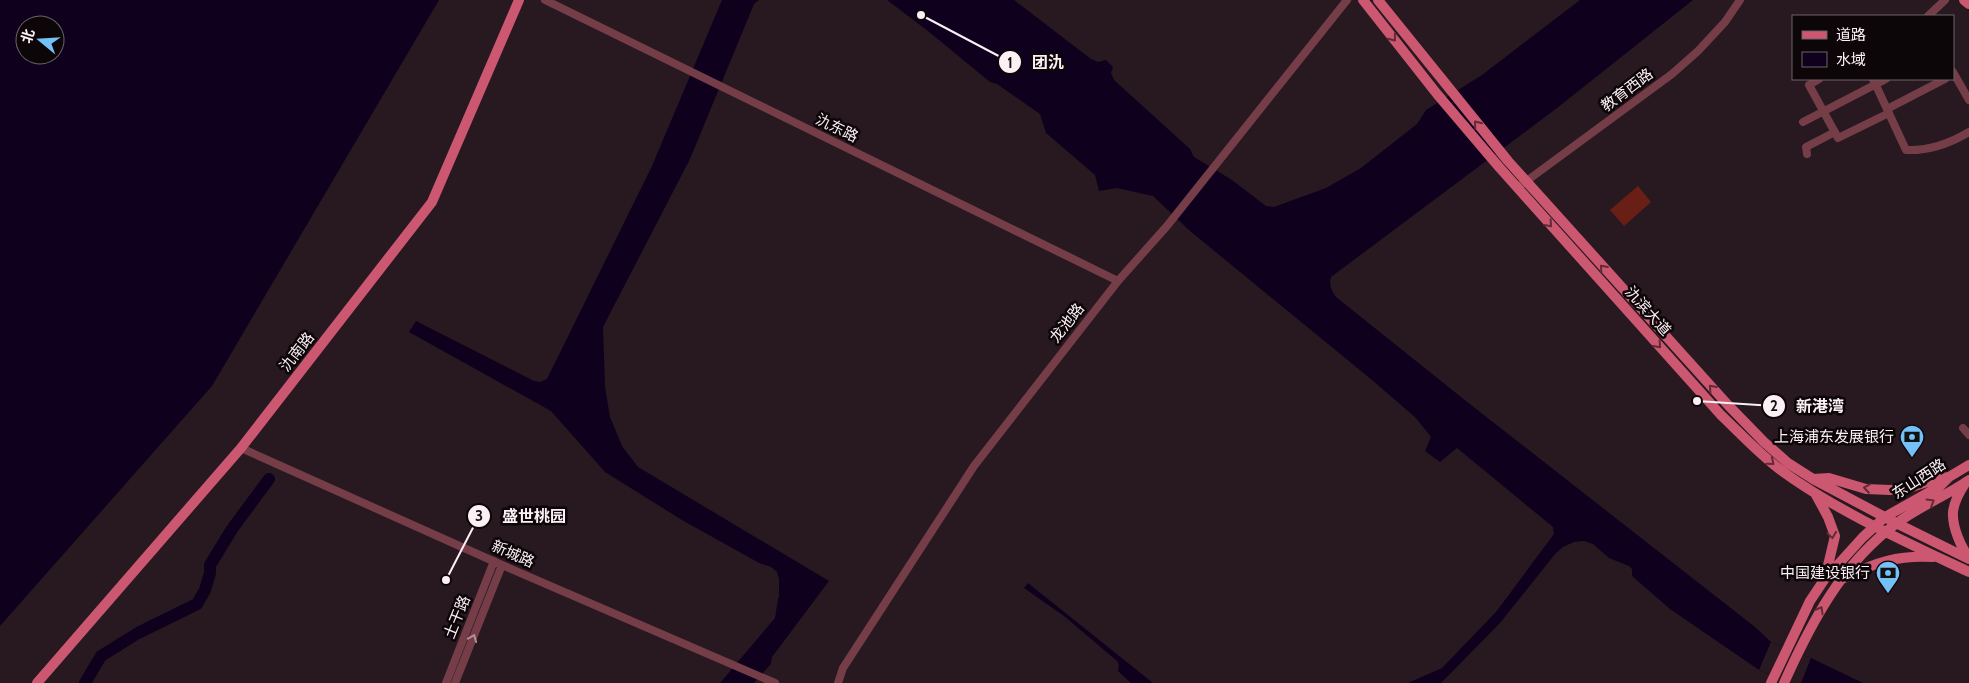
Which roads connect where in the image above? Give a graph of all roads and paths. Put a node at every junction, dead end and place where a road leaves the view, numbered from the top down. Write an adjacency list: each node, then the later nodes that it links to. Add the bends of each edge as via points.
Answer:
1 (519, 0): 27 (main road, 氿南路, via 432,202)
2 (544, 0): 24 (street, 氿东路)
3 (1347, 0): 24 (street, 龙池路, via 1167,226)
4 (1363, 0): 23 (main road, 氿滨大道, one-way to 23)
5 (1378, 0): 22 (main road, 氿滨大道, one-way to 5)
6 (1740, 0): 22 (street, 教育西路, via 1725,22 1672,74)
7 (1946, 0): 10 (street)
8 (1964, 0): 9 (main road)
9 (1969, 4)
10 (1929, 15)
11 (1954, 76): 15 (street)
12 (1817, 80): 16 (street, via 1809,85)
13 (1943, 80): 17 (street)
14 (1874, 82): 16 (street); 17 (street)
15 (1969, 100)
16 (1824, 111): 18 (street); 19 (street)
17 (1888, 111): 19 (street, via 1838,138); 20 (street, via 1906,150 1923,151)
18 (1803, 122)
19 (1835, 132): 21 (street, via 1806,147)
20 (1969, 132)
21 (1807, 154)
22 (1526, 181): 23 (street, 教育西路); 30 (main road, 氿滨大道, one-way to 22, via 1788,463 1728,405)
23 (1517, 188): 32 (main road, 氿滨大道, one-way to 32, via 1720,414 1781,470)
24 (1118, 281): 49 (street, 龙池路, via 974,466 843,668)
25 (1963, 428): 26 (street)
26 (1969, 435)
27 (242, 448): 39 (street, 新城路); 45 (main road, 氿南路)
28 (1969, 465): 29 (main road, 东山西路)
29 (1954, 474): 30 (main road, one-way to 30, via 1909,488 1890,490 1866,489 1829,478); 31 (main road, via 1956,482); 33 (main road, 东山西路, via 1940,486)
30 (1813, 479): 33 (main road, 氿滨大道)
31 (1965, 482): 34 (main road, 东山西路, one-way to 31); 38 (main road, via 1953,513 1962,549)
32 (1815, 492): 35 (main road, 氿滨大道); 41 (main road, one-way to 41, via 1834,536)
33 (1885, 517): 34 (main road, 氿滨大道); 35 (main road, 东山西路)
34 (1896, 524): 36 (main road, 东山西路); 38 (main road, 氿滨大道)
35 (1875, 525): 36 (main road, 氿滨大道); 41 (main road, 东山西路)
36 (1887, 532): 37 (main road, 氿滨大道); 42 (main road, 东山西路, via 1873,542)
37 (1939, 558): 40 (main road, 氿滨大道); 42 (main road, via 1905,556 1867,566)
38 (1969, 559)
39 (498, 563): 46 (street, 土干路); 47 (street, 土干路, one-way to 39); 48 (street, 新城路)
40 (1969, 572)
41 (1824, 580): 43 (main road, via 1810,601)
42 (1839, 580): 44 (main road, 东山西路, one-way to 42, via 1797,652)
43 (1772, 679)
44 (1784, 682)
45 (37, 683)
46 (446, 683)
47 (455, 683)
48 (775, 683)
49 (838, 683)

